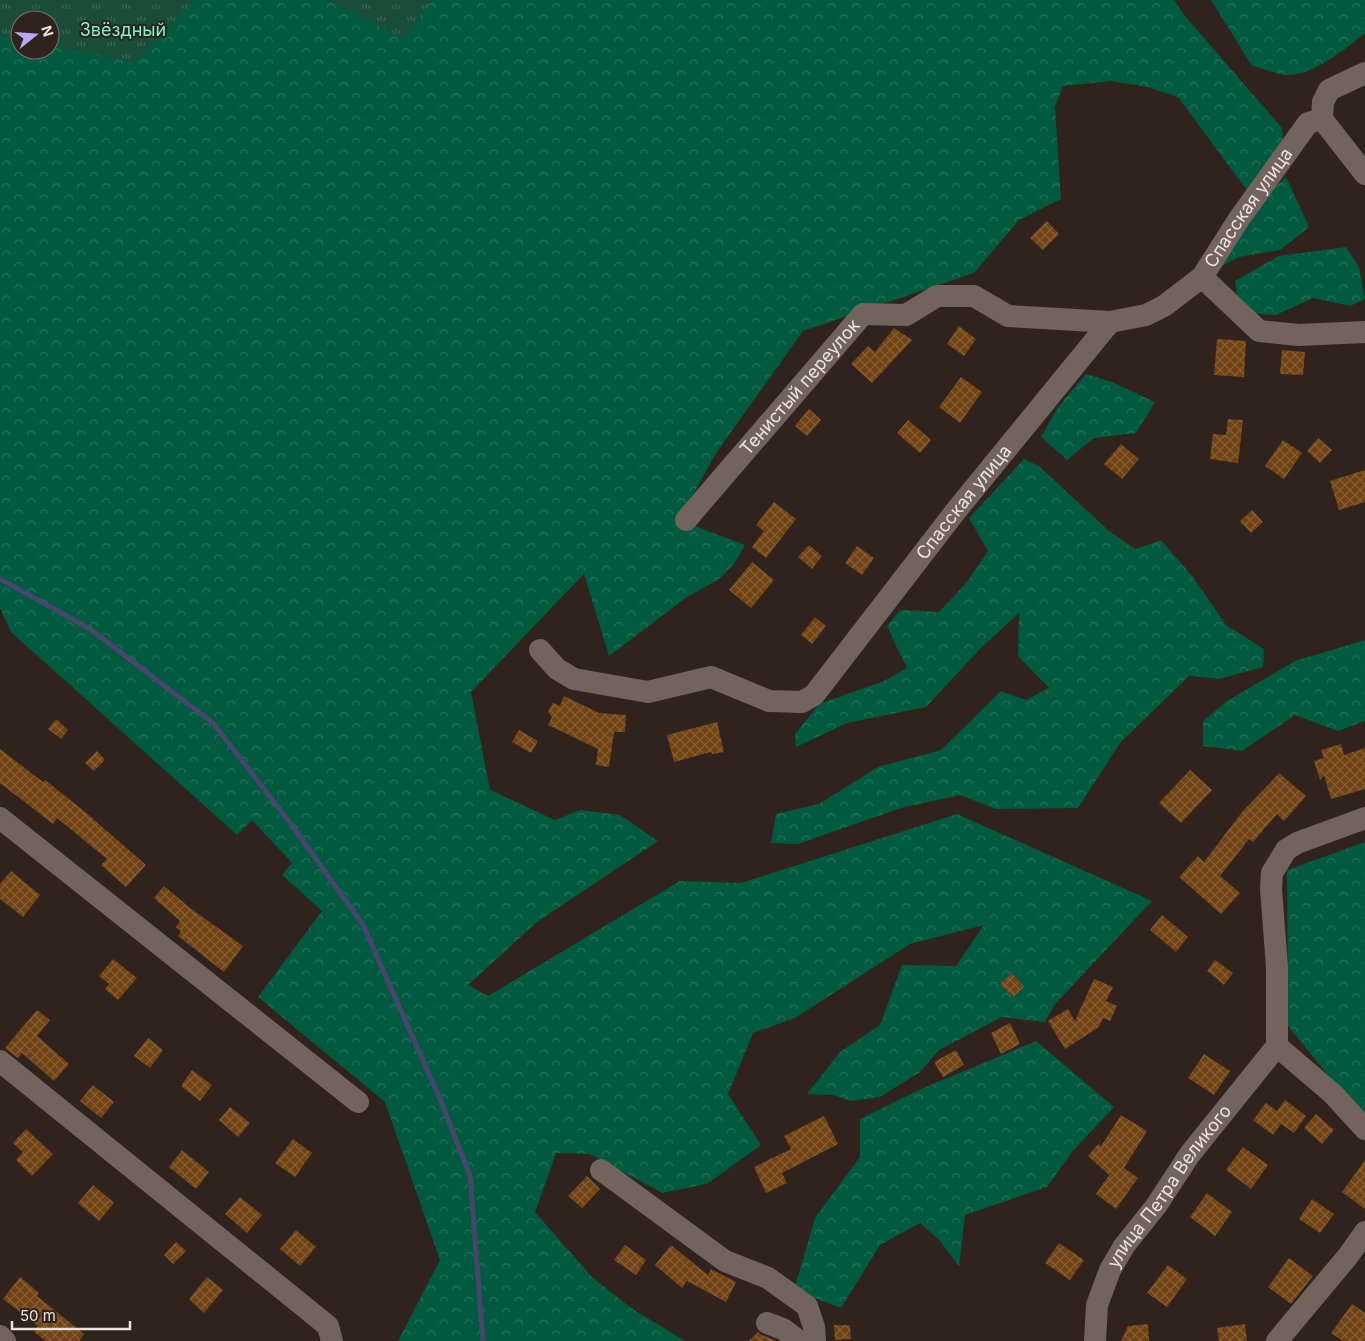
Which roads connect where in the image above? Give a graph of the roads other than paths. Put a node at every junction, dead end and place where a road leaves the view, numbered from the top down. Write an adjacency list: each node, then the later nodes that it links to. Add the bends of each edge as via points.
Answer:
1 (1365, 73): 2 (street, via 1329,90 1323,102)
2 (1322, 118): 3 (street); 4 (street, Спасская улица, via 1308,123)
3 (1365, 174)
4 (1202, 277): 5 (street, Спасская улица, via 1170,302 1146,315); 6 (street, via 1259,331 1299,335)
5 (1110, 322): 7 (street, Тенистый переулок, via 1008,316 974,296 937,296 906,315 863,314); 8 (street, Спасская улица, via 955,512 808,700 769,701 711,677 648,692 574,679 557,669)
6 (1365, 332)
7 (686, 520)
8 (540, 650)
9 (0, 818): 13 (street)
10 (1365, 818): 11 (street, via 1297,843 1286,850 1272,873)
11 (1277, 1046): 14 (street, via 1333,1094); 24 (street, улица Петра Великого, via 1190,1154 1156,1206 1124,1246 1110,1270 1097,1305)
12 (0, 1061): 21 (street, via 328,1326)
13 (358, 1102)
14 (1365, 1129)
15 (601, 1170): 23 (street, via 724,1261 768,1278 807,1306)
16 (1365, 1232): 17 (street)
17 (1357, 1262): 25 (street)
18 (767, 1323): 22 (street, via 783,1329)
19 (0, 1336): 20 (street)
20 (5, 1341)
21 (332, 1341)
22 (799, 1341)
23 (815, 1341)
24 (1094, 1341)
25 (1277, 1341)

